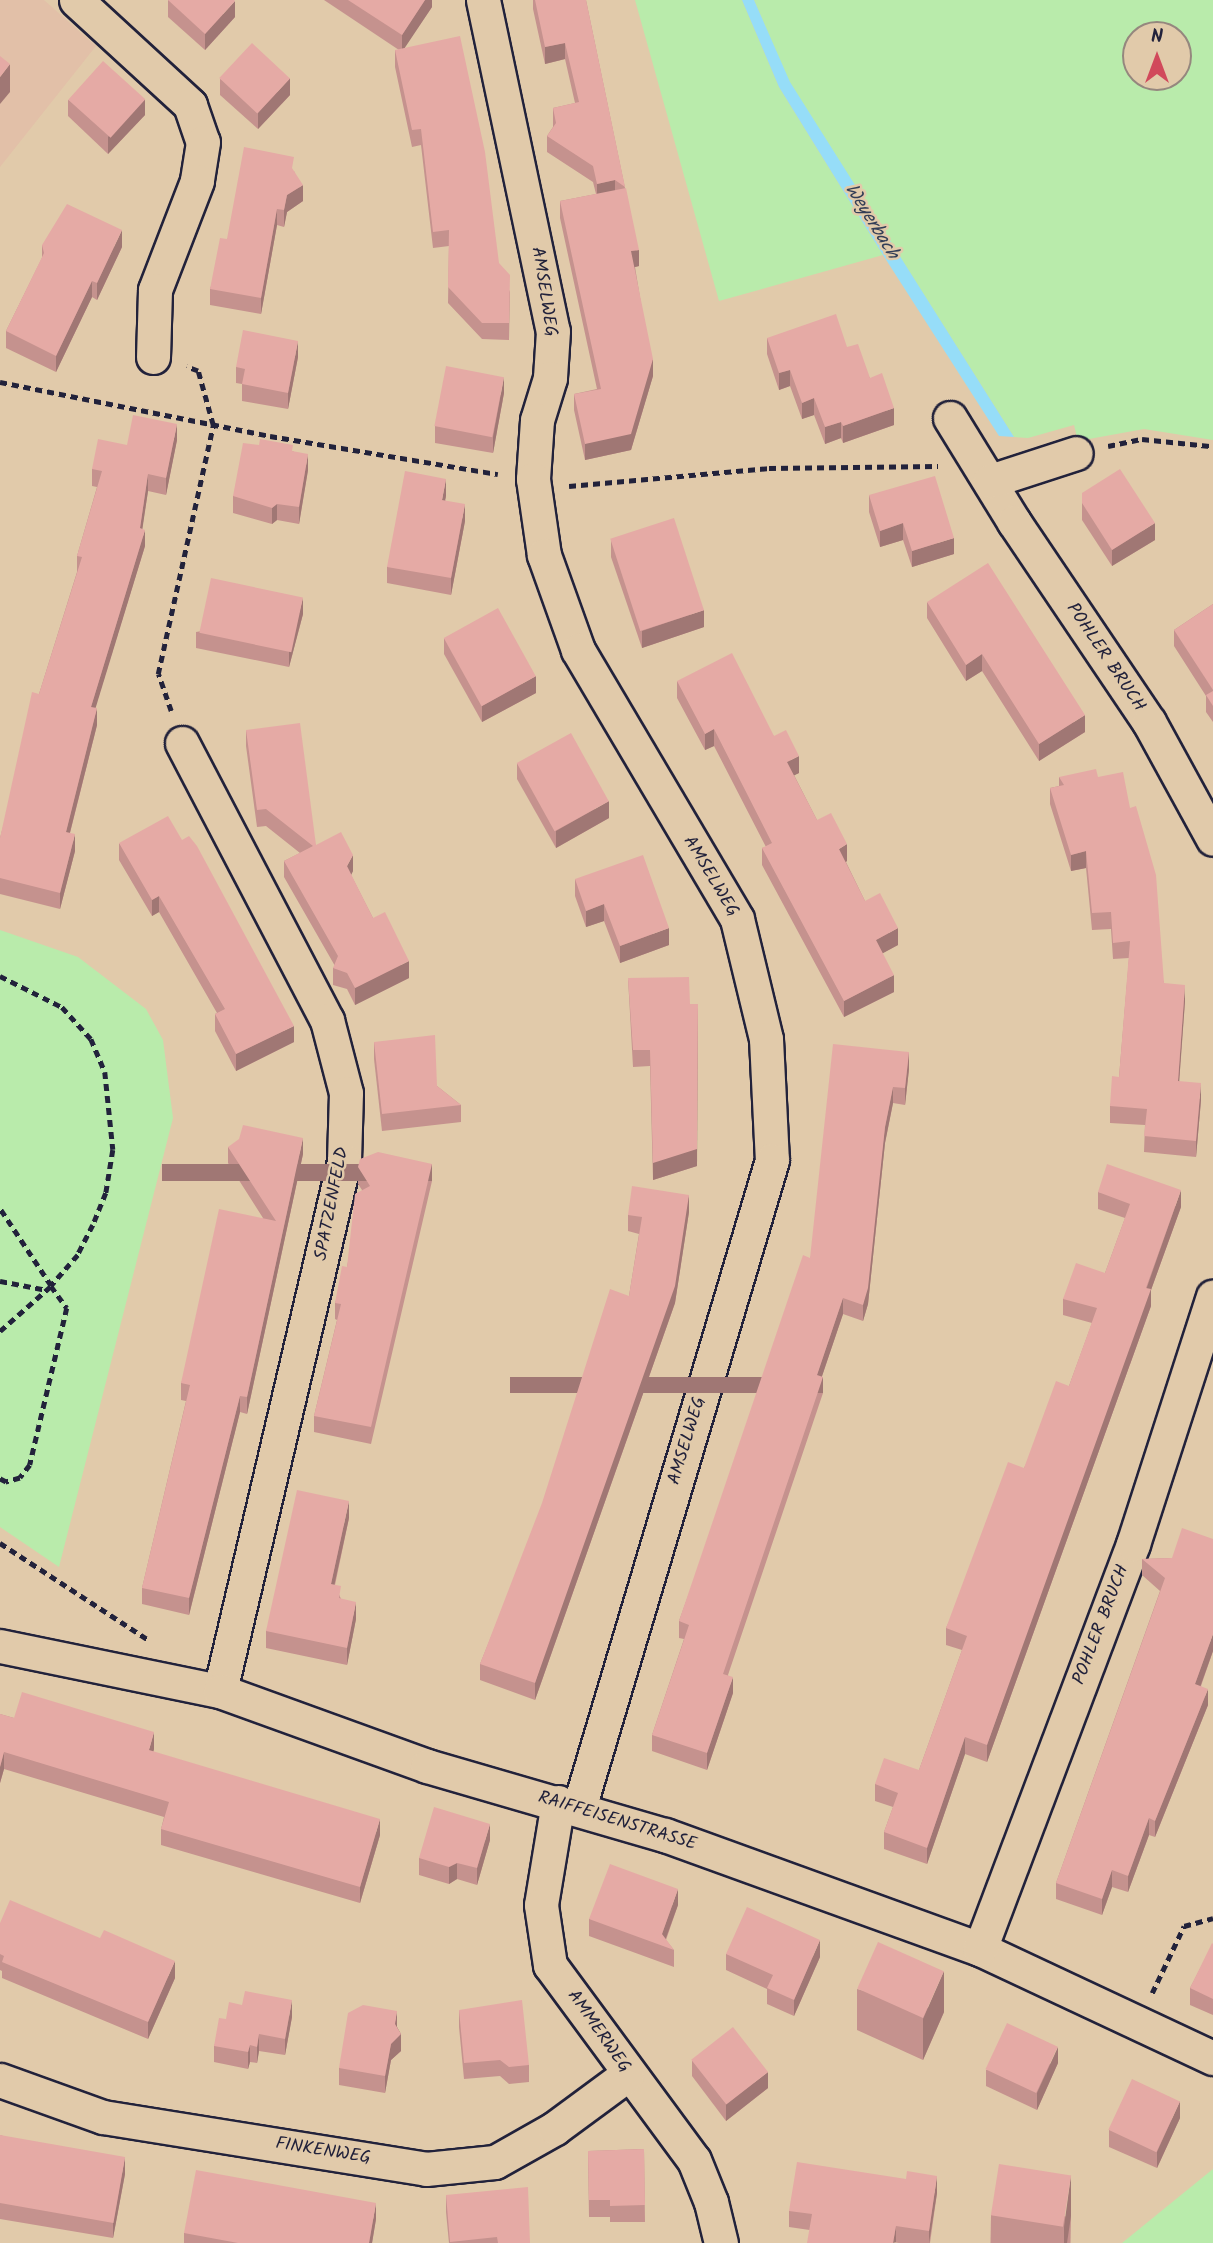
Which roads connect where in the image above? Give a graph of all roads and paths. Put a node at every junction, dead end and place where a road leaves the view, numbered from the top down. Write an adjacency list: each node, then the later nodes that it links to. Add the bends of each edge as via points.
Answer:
1 (76, 0): 3 (street, via 190,104 203,142 197,181 155,290)
2 (483, 0): 10 (street, AMSELWEG, via 553,331 550,378 537,420)
3 (153, 356): 6 (path, via 198,371)
4 (0, 382): 6 (path)
5 (950, 418): 9 (street, POHLER BRUCH)
6 (213, 425): 10 (path); 11 (path, via 158,674)
7 (1210, 446): 8 (path, via 1142,439)
8 (1076, 453): 9 (street)
9 (990, 481): 10 (path, via 949,466 769,468); 12 (street, POHLER BRUCH, via 1149,723)
10 (534, 485): 25 (street, AMSELWEG, via 544,555 578,650 737,919 766,1039 772,1160)
11 (183, 743): 24 (street, SPATZENFELD, via 327,1020 346,1093 344,1161)
12 (1213, 839)
13 (0, 976): 16 (path, via 37,992 80,1023 105,1072 112,1106 113,1150 106,1193 78,1255)
14 (0, 1209): 16 (path)
15 (0, 1281): 16 (path)
16 (49, 1288): 18 (path); 20 (path, via 67,1308 30,1465 20,1478)
17 (1213, 1297): 19 (street, POHLER BRUCH)
18 (0, 1331)
19 (1208, 1334): 27 (street, POHLER BRUCH)
20 (0, 1479)
21 (0, 1543): 22 (path)
22 (154, 1645)
23 (0, 1646): 24 (street, RAIFFEISENSTRASSE)
24 (220, 1691): 25 (street, RAIFFEISENSTRASSE, via 427,1766)
25 (568, 1805): 27 (street, RAIFFEISENSTRASSE); 30 (street, AMMERWEG, via 541,1905 550,1965)
26 (1213, 1918): 28 (path, via 1184,1926)
27 (980, 1949): 28 (street, RAIFFEISENSTRASSE)
28 (1137, 2023): 29 (street, RAIFFEISENSTRASSE)
29 (1213, 2058)
30 (627, 2075): 31 (street, FINKENWEG, via 555,2128 495,2162 426,2169 103,2117); 32 (street, AMMERWEG, via 694,2160)
31 (0, 2080)
32 (721, 2243)

